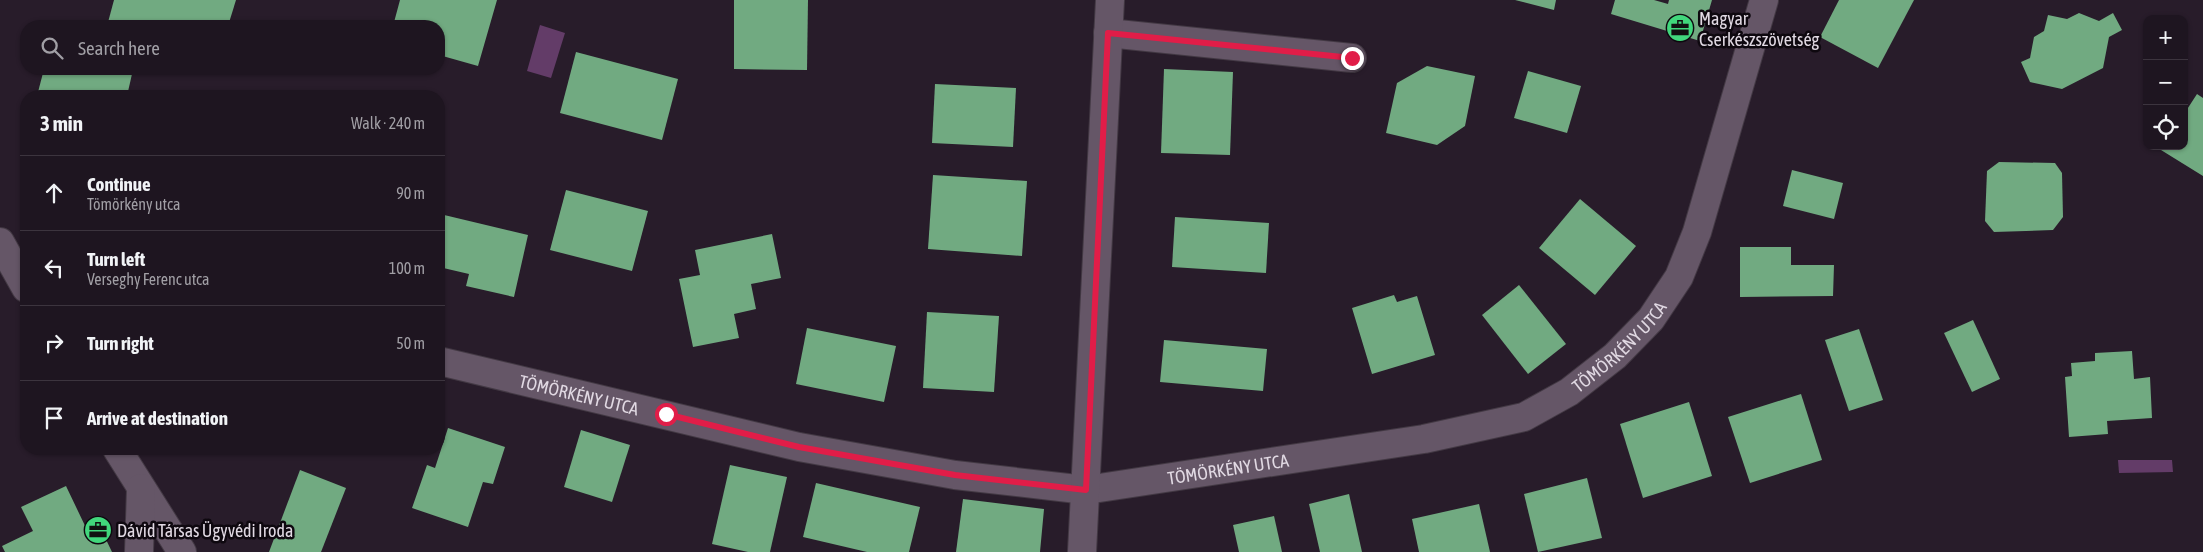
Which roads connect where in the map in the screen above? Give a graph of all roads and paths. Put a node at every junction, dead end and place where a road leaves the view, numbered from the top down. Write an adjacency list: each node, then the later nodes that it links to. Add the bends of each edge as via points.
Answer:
1 (1110, 0): 3 (street)
2 (1764, 0): 10 (street, TÖMÖRKÉNY UTCA, via 1697,232 1679,277 1651,319 1615,356 1569,392 1524,417 1424,439)
3 (1108, 33): 4 (street); 10 (street)
4 (1352, 58)
5 (0, 242): 6 (street)
6 (20, 277)
7 (445, 362): 10 (street, TÖMÖRKÉNY UTCA, via 799,447 955,475)
8 (121, 455): 9 (street)
9 (140, 488): 11 (street); 12 (street)
10 (1086, 490): 13 (street)
11 (139, 552)
12 (182, 552)
13 (1082, 552)

